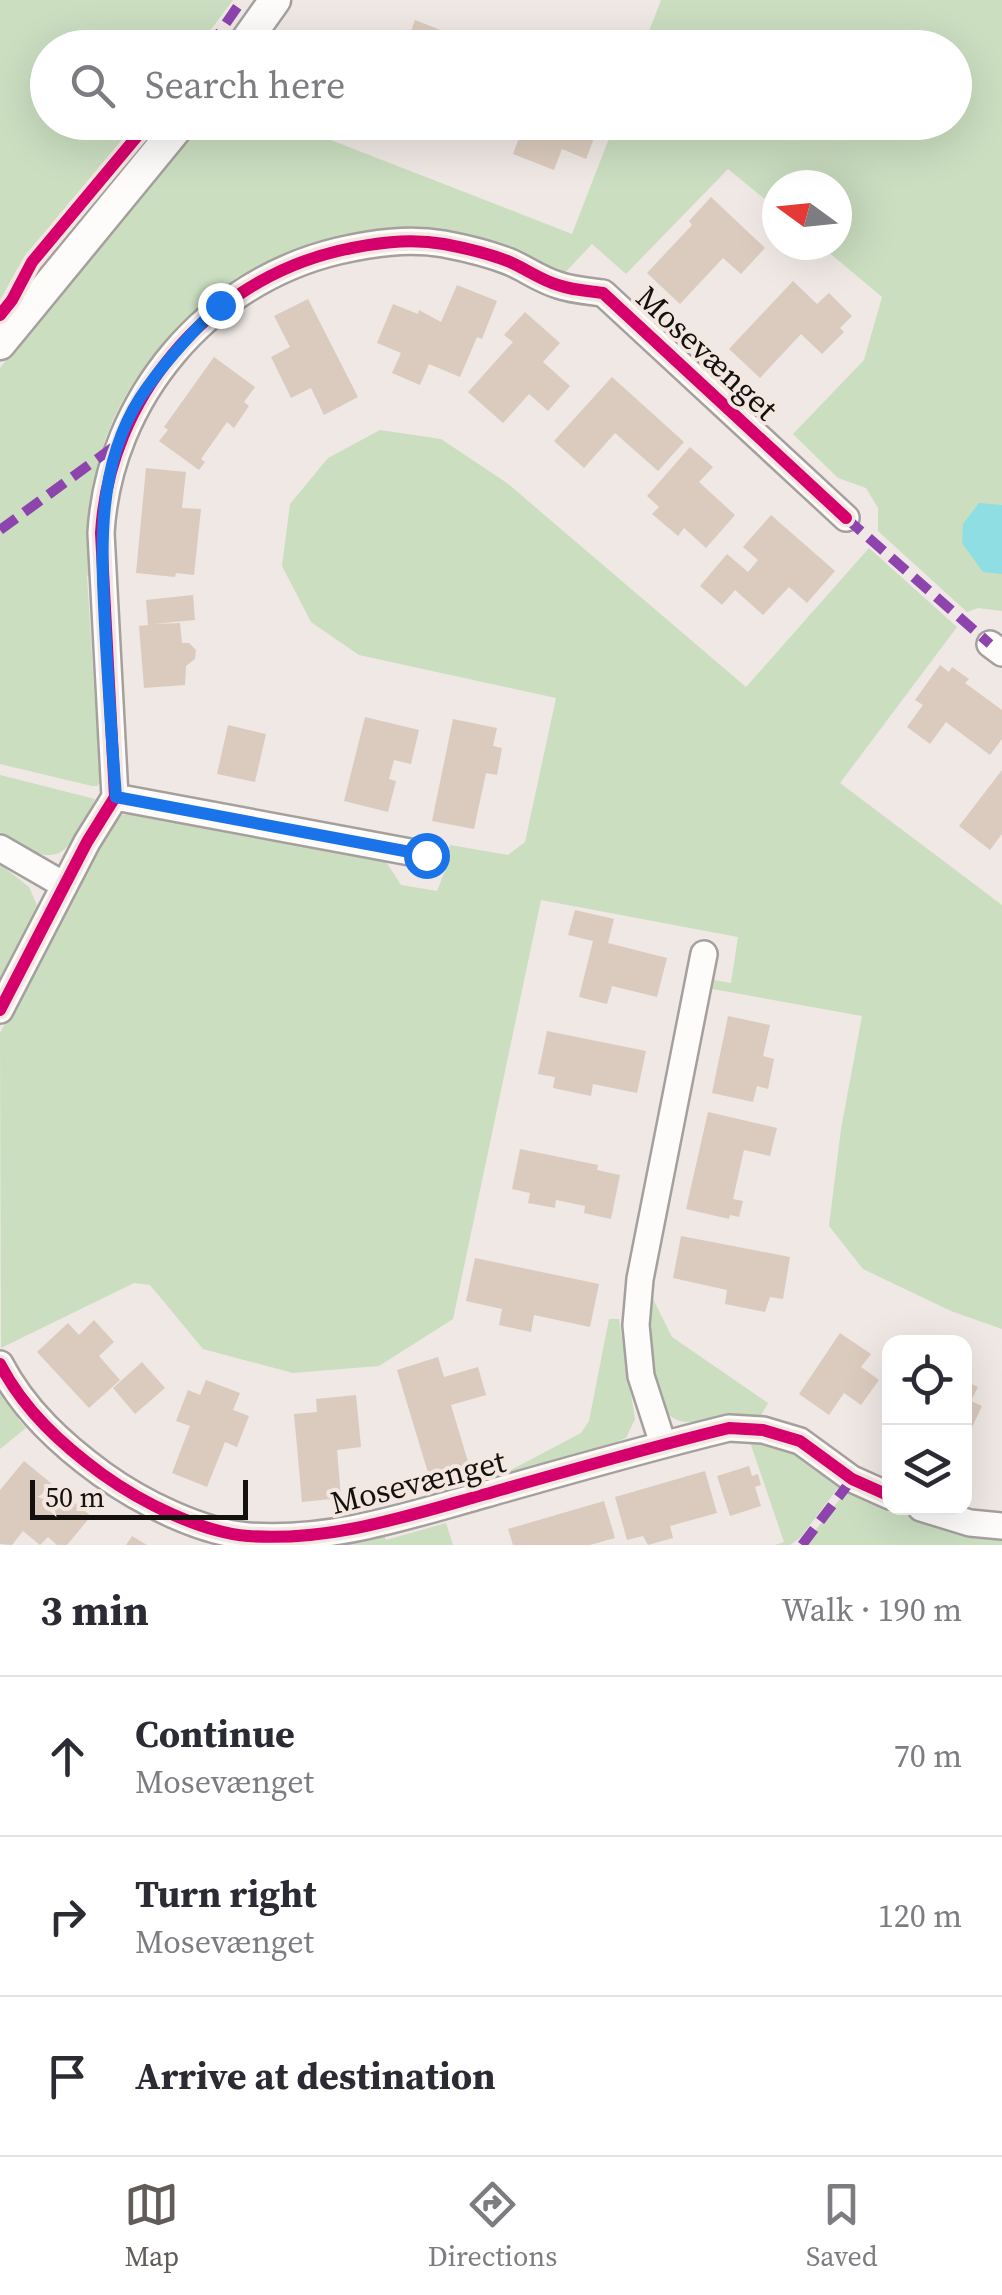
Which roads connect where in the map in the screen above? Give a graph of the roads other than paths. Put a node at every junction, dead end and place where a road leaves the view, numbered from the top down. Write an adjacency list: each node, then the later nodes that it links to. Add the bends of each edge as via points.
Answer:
1 (275, 0): 2 (street)
2 (254, 30)
3 (167, 140): 4 (street)
4 (0, 344)
5 (846, 518): 6 (street, Mosevænget, via 603,294 442,244 378,242 305,259 220,305 178,346 139,400 119,443 101,533)
6 (116, 797): 8 (street); 9 (street)
7 (0, 848): 9 (street)
8 (426, 855)
9 (64, 885): 11 (street)
10 (704, 954): 13 (street, via 637,1310 641,1376)
11 (0, 1010)
12 (0, 1364): 13 (street, Mosevænget, via 60,1444 129,1493 181,1518 243,1536 307,1538 366,1527)
13 (663, 1444): 14 (street, Mosevænget, via 728,1428 763,1430 800,1441 852,1480)
14 (882, 1493)
15 (944, 1515): 16 (street)
16 (1002, 1526)

